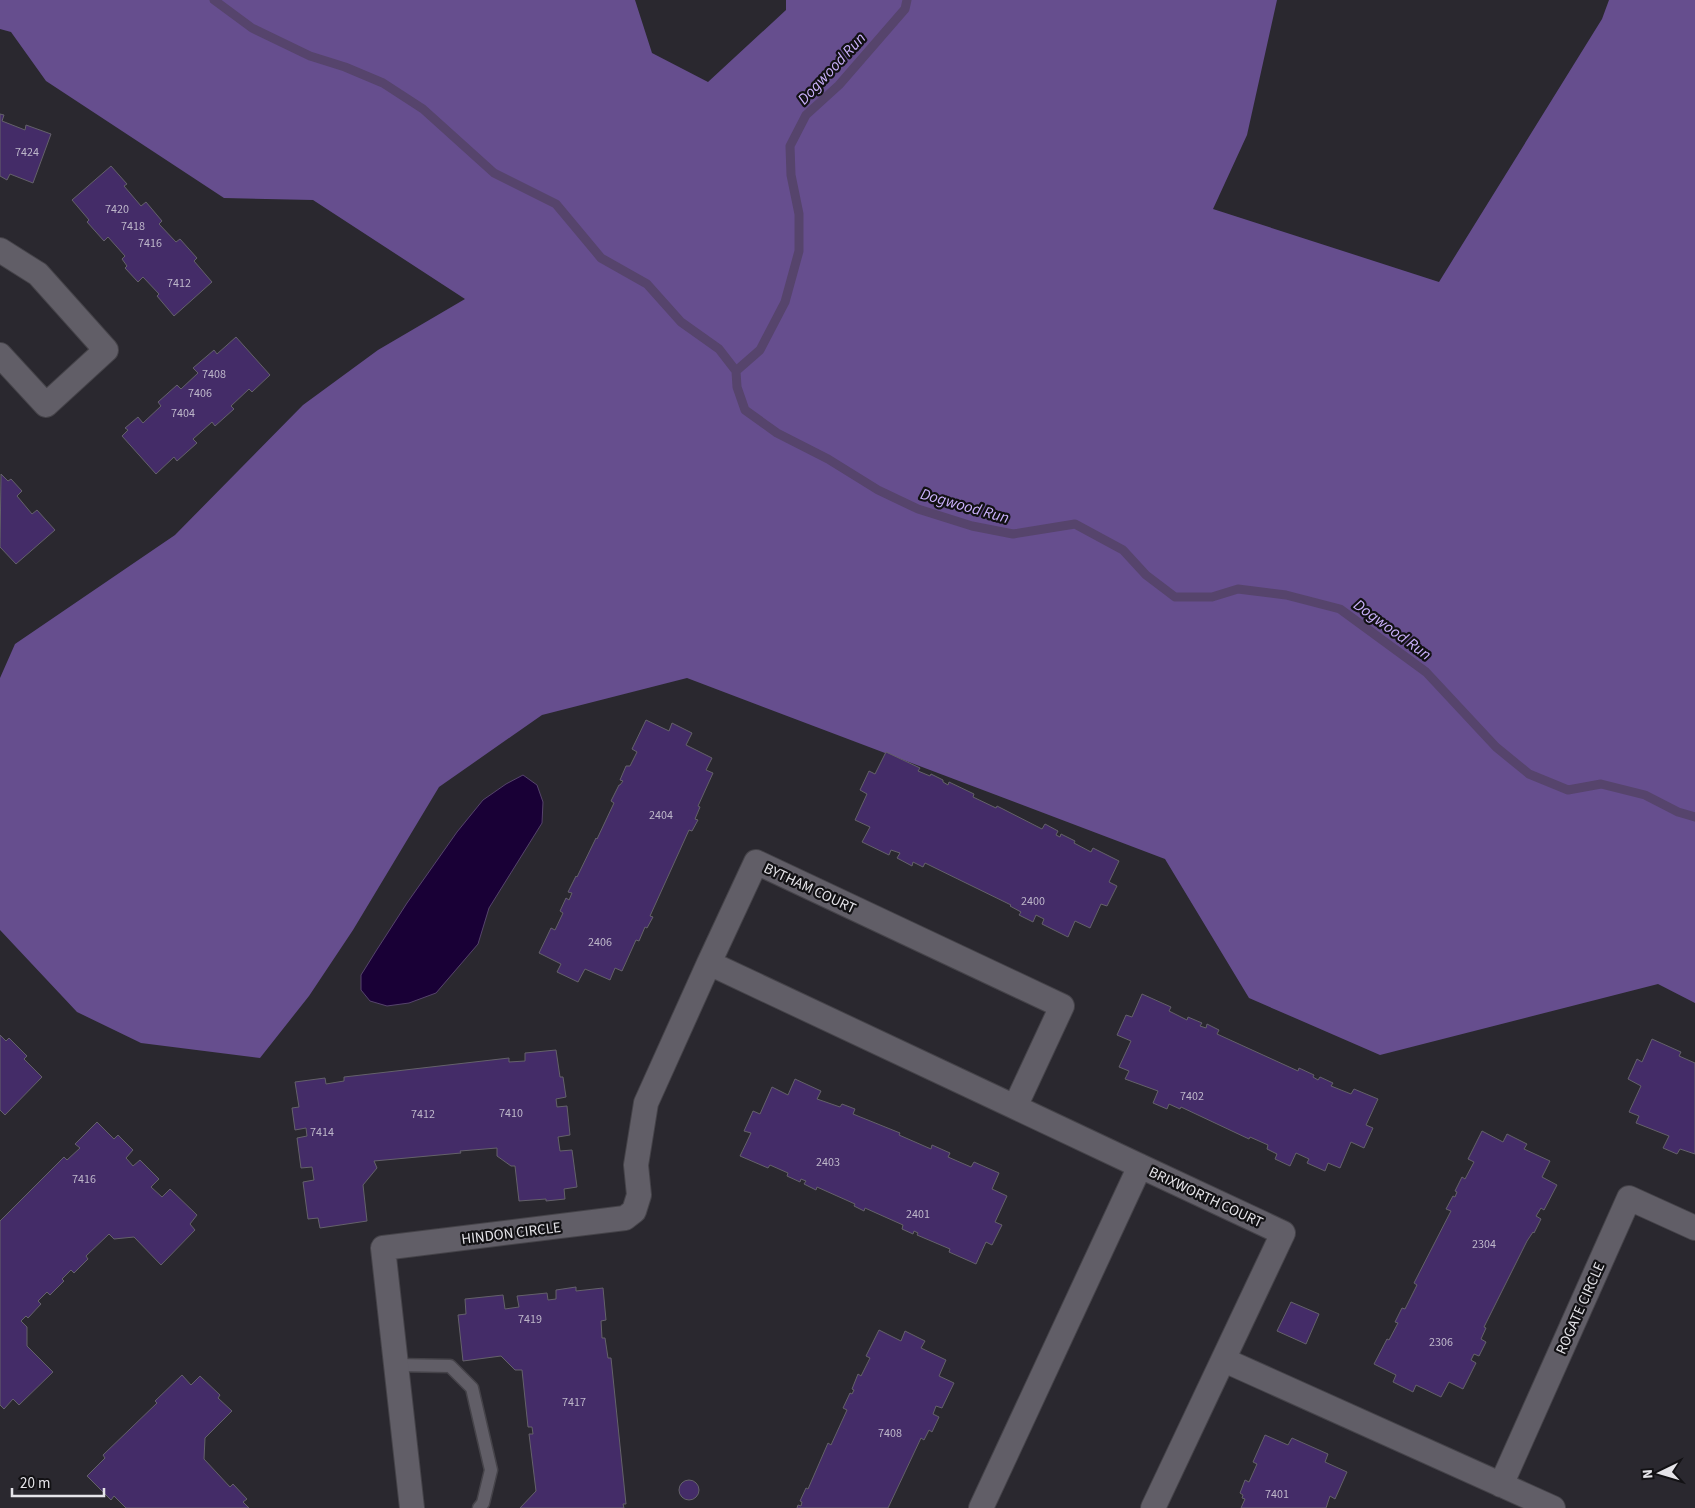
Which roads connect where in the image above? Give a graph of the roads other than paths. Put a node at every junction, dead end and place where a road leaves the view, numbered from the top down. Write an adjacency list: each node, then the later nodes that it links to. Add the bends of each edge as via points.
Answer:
1 (0, 250): 2 (street, via 38,274 106,350 46,405)
2 (0, 355)
3 (709, 963): 4 (street); 4 (street, BYTHAM COURT, via 756,862 810,887 1062,1006); 8 (street, HINDON CIRCLE, via 646,1103 636,1165 639,1195 634,1210 625,1218 606,1222 383,1248)
4 (1015, 1107): 5 (street)
5 (1140, 1166): 7 (street, BRIXWORTH COURT, via 1283,1233); 12 (street, BRIXWORTH COURT)
6 (1695, 1228): 9 (street, ROGATE CIRCLE, via 1629,1198)
7 (1224, 1360): 9 (street); 13 (street, BRIXWORTH COURT)
8 (396, 1365): 10 (street, HINDON CIRCLE); 11 (lane, via 450,1366 472,1388 491,1470)
9 (1501, 1485): 14 (street)
10 (412, 1508)
11 (480, 1508)
12 (981, 1508)
13 (1153, 1508)
14 (1553, 1508)

